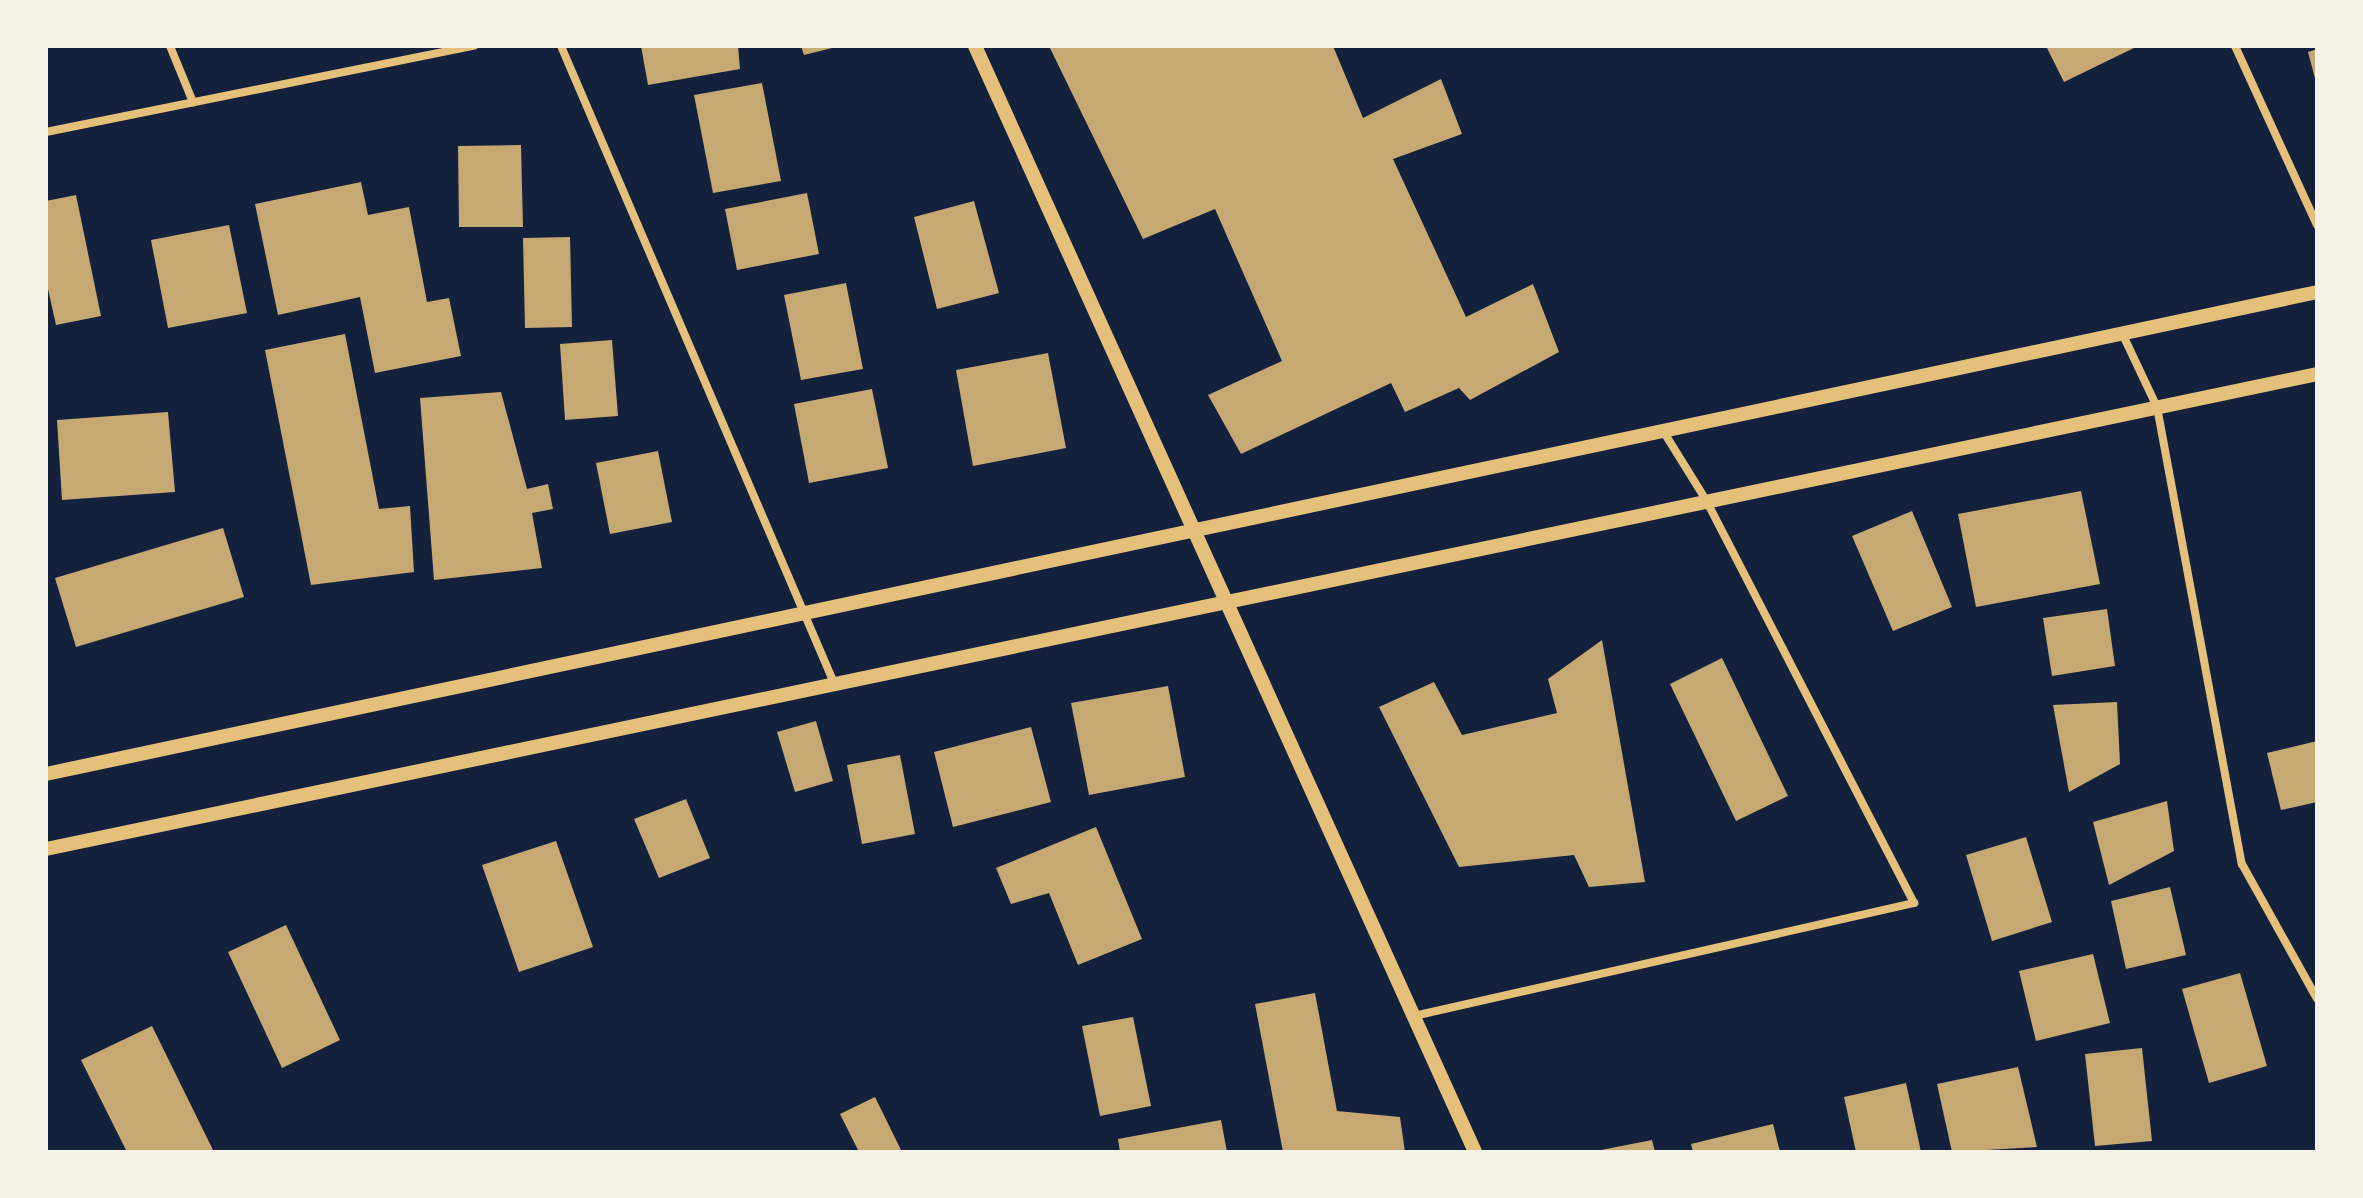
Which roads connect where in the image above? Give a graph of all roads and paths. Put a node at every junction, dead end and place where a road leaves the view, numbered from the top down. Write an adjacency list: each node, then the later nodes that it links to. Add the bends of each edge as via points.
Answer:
1 (170, 46): 6 (street)
2 (474, 46): 6 (street)
3 (561, 46): 17 (street)
4 (975, 46): 15 (street)
5 (2235, 46): 8 (street)
6 (193, 102): 7 (street)
7 (46, 132)
8 (2317, 225)
9 (2317, 292): 10 (street)
10 (2122, 333): 12 (street); 13 (street)
11 (2317, 374): 12 (street)
12 (2157, 407): 14 (street); 21 (street, via 2242,864)
13 (1663, 431): 14 (street); 15 (street)
14 (1706, 500): 16 (street); 22 (street, via 1914,903)
15 (1191, 531): 16 (street); 17 (street)
16 (1226, 600): 18 (street); 22 (street)
17 (807, 613): 18 (street); 19 (street)
18 (834, 683): 20 (street)
19 (46, 774)
20 (46, 849)
21 (2317, 999)
22 (1414, 1016): 23 (street)
23 (1475, 1152)

